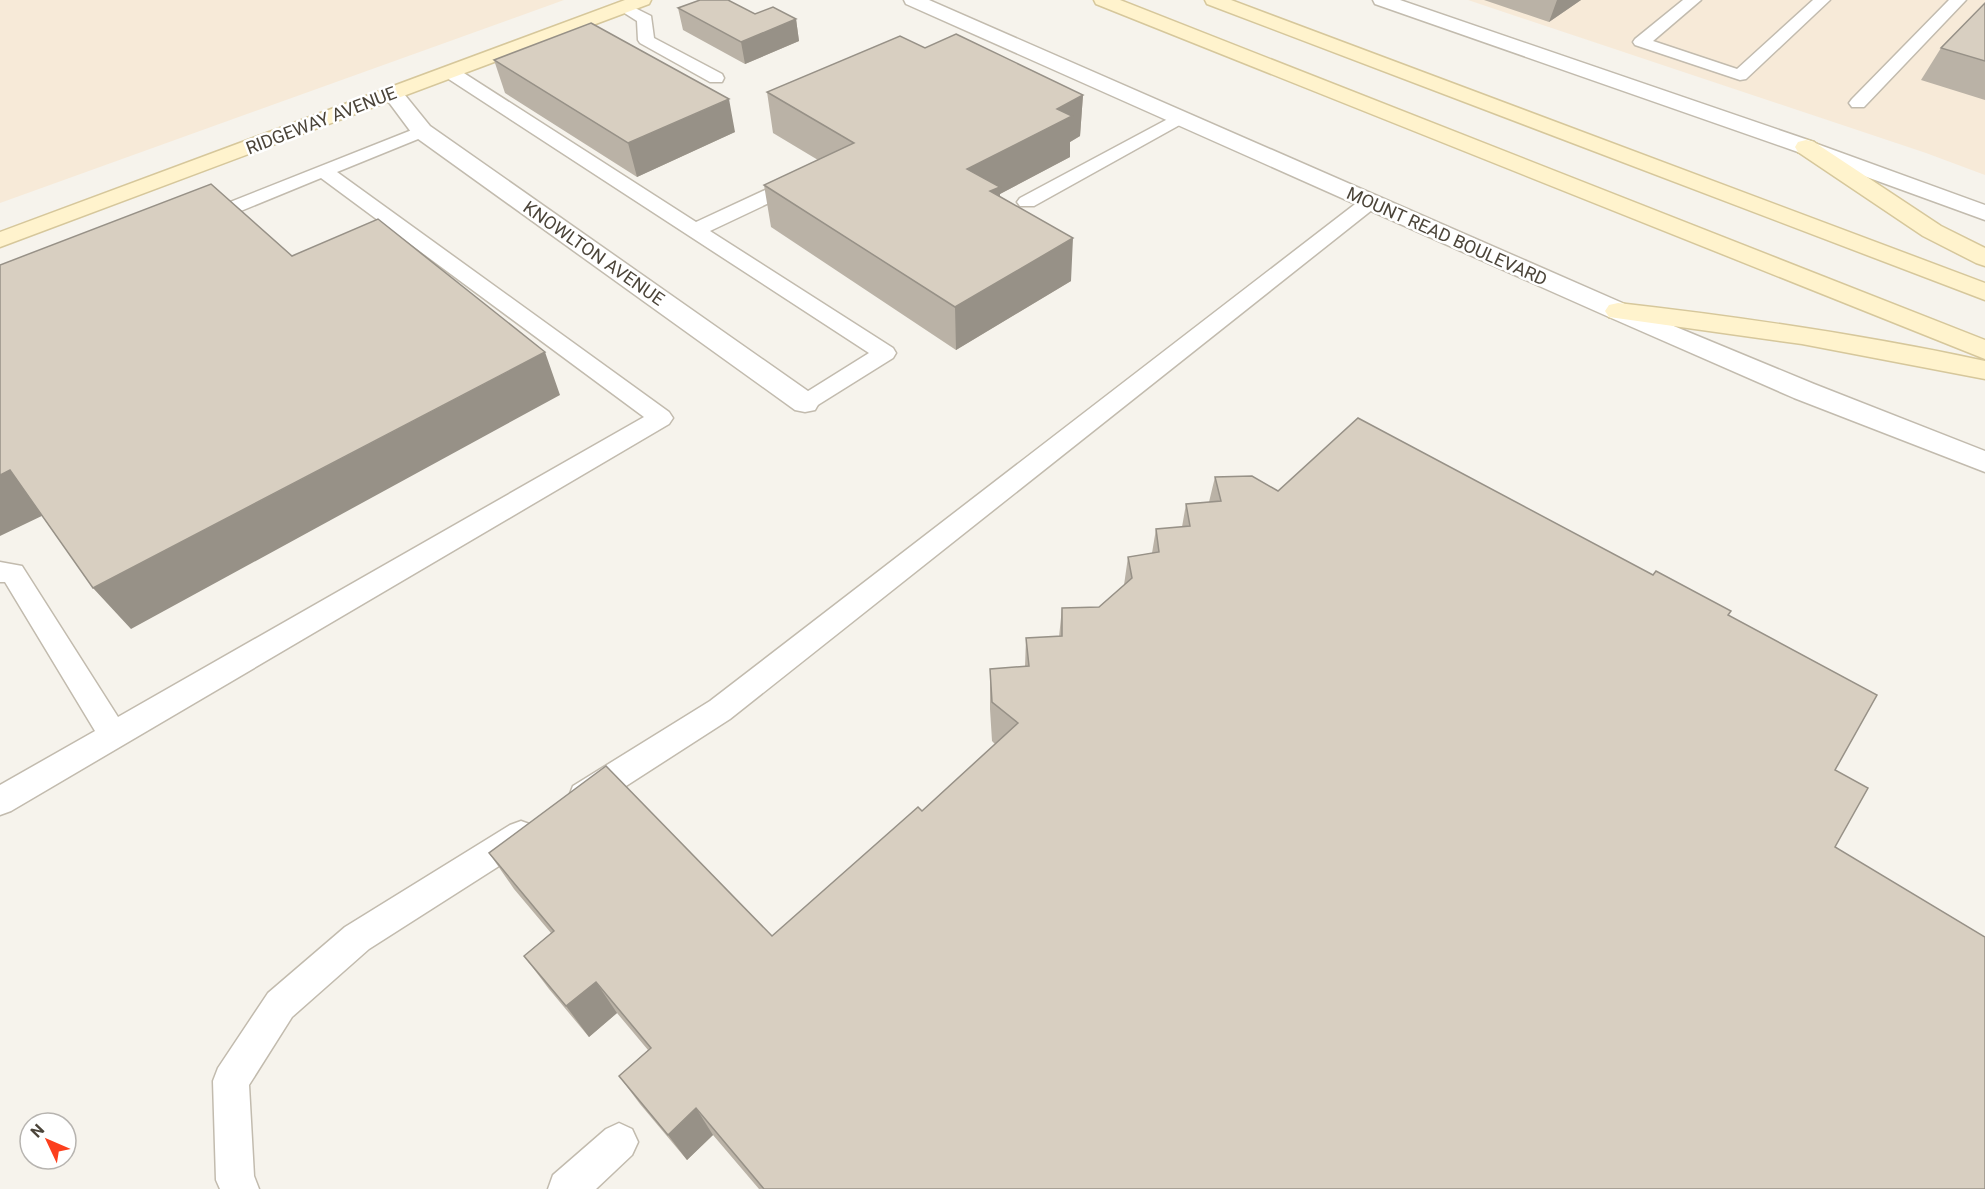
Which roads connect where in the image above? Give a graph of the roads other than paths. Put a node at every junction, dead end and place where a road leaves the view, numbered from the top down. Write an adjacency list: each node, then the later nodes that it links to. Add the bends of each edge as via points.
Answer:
1 (913, 0): 13 (street, MOUNT READ BOULEVARD)
2 (1103, 0): 27 (main road)
3 (1214, 0): 25 (main road)
4 (1383, 0): 15 (street)
5 (1693, 0): 6 (lane, via 1641,42 1740,75)
6 (1822, 0)
7 (1959, 0): 12 (lane)
8 (632, 3): 9 (main road, RIDGEWAY AVENUE); 10 (lane, via 645,19 646,40)
9 (450, 72): 11 (main road, RIDGEWAY AVENUE); 22 (lane)
10 (716, 78)
11 (393, 93): 14 (street, KNOWLTON AVENUE); 23 (main road, RIDGEWAY AVENUE)
12 (1858, 103)
13 (1179, 118): 18 (lane); 19 (street, MOUNT READ BOULEVARD)
14 (422, 131): 16 (lane); 29 (street, KNOWLTON AVENUE)
15 (1806, 147): 20 (street); 24 (main road, via 1932,231)
16 (323, 171): 21 (lane); 32 (lane, via 661,418)
17 (816, 174): 22 (lane)
18 (1027, 202)
19 (1370, 202): 26 (street, MOUNT READ BOULEVARD); 35 (lane, via 720,710 357,938 280,1005 231,1081 235,1180)
20 (1985, 213)
21 (183, 227)
22 (695, 230): 29 (lane, via 885,353)
23 (0, 240)
24 (1985, 258)
25 (1985, 292)
26 (1618, 311): 28 (main road, via 1805,335); 30 (street, MOUNT READ BOULEVARD, via 1804,391)
27 (1985, 350)
28 (1985, 370)
29 (806, 403)
30 (1985, 462)
31 (0, 572): 32 (lane, via 13,573)
32 (114, 736): 33 (lane)
33 (0, 801)
34 (619, 1142): 36 (lane)
35 (240, 1189)
36 (567, 1189)

